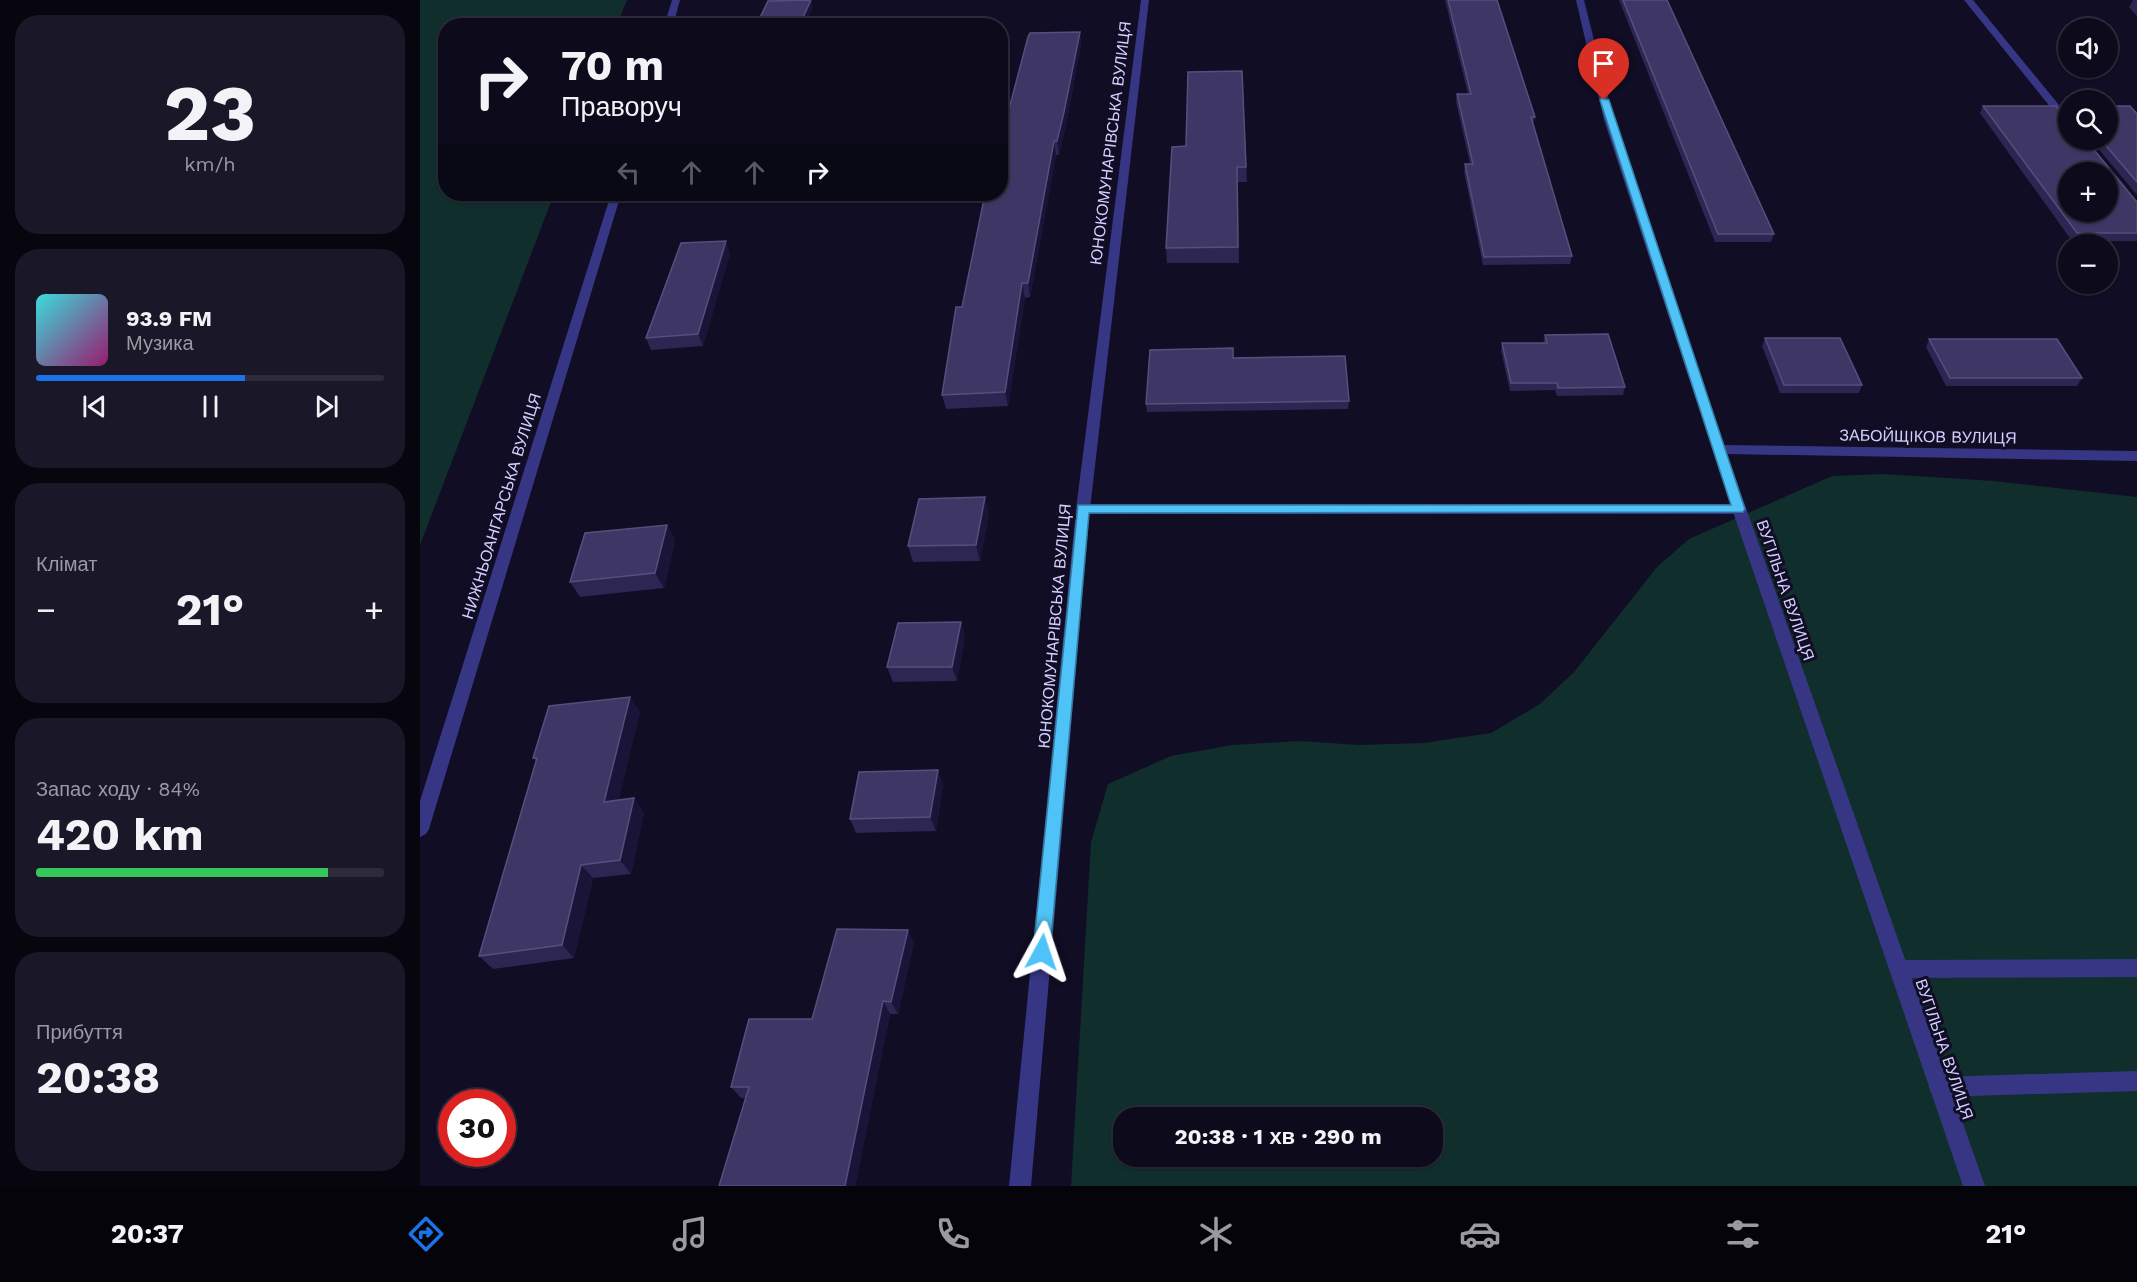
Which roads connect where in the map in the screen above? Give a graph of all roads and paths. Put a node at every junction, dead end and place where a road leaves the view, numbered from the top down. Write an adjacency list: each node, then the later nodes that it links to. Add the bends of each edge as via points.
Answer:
1 (676, 0): 5 (street)
2 (1145, 0): 10 (street, ЮНОКОМУНАРІВСЬКА ВУЛИЦЯ)
3 (1580, 0): 8 (street, ВУГІЛЬНА ВУЛИЦЯ, via 1609,120)
4 (1968, 0): 6 (street)
5 (670, 18)
6 (2058, 110)
7 (614, 201): 12 (street, НИЖНЬОАНГАРСЬКА ВУЛИЦЯ)
8 (1719, 449): 9 (street, ЗАБОЙЩIКОВ ВУЛИЦЯ); 11 (street, ВУГІЛЬНА ВУЛИЦЯ)
9 (2137, 456)
10 (1083, 508): 11 (street); 17 (street, ЮНОКОМУНАРІВСЬКА ВУЛИЦЯ)
11 (1739, 509): 14 (street, ВУГІЛЬНА ВУЛИЦЯ)
12 (420, 829)
13 (2137, 968): 14 (street)
14 (1899, 969): 16 (street, ВУГІЛЬНА ВУЛИЦЯ)
15 (2137, 1081): 16 (street)
16 (1939, 1088): 18 (street, ВУГІЛЬНА ВУЛИЦЯ)
17 (1020, 1186)
18 (1974, 1186)

